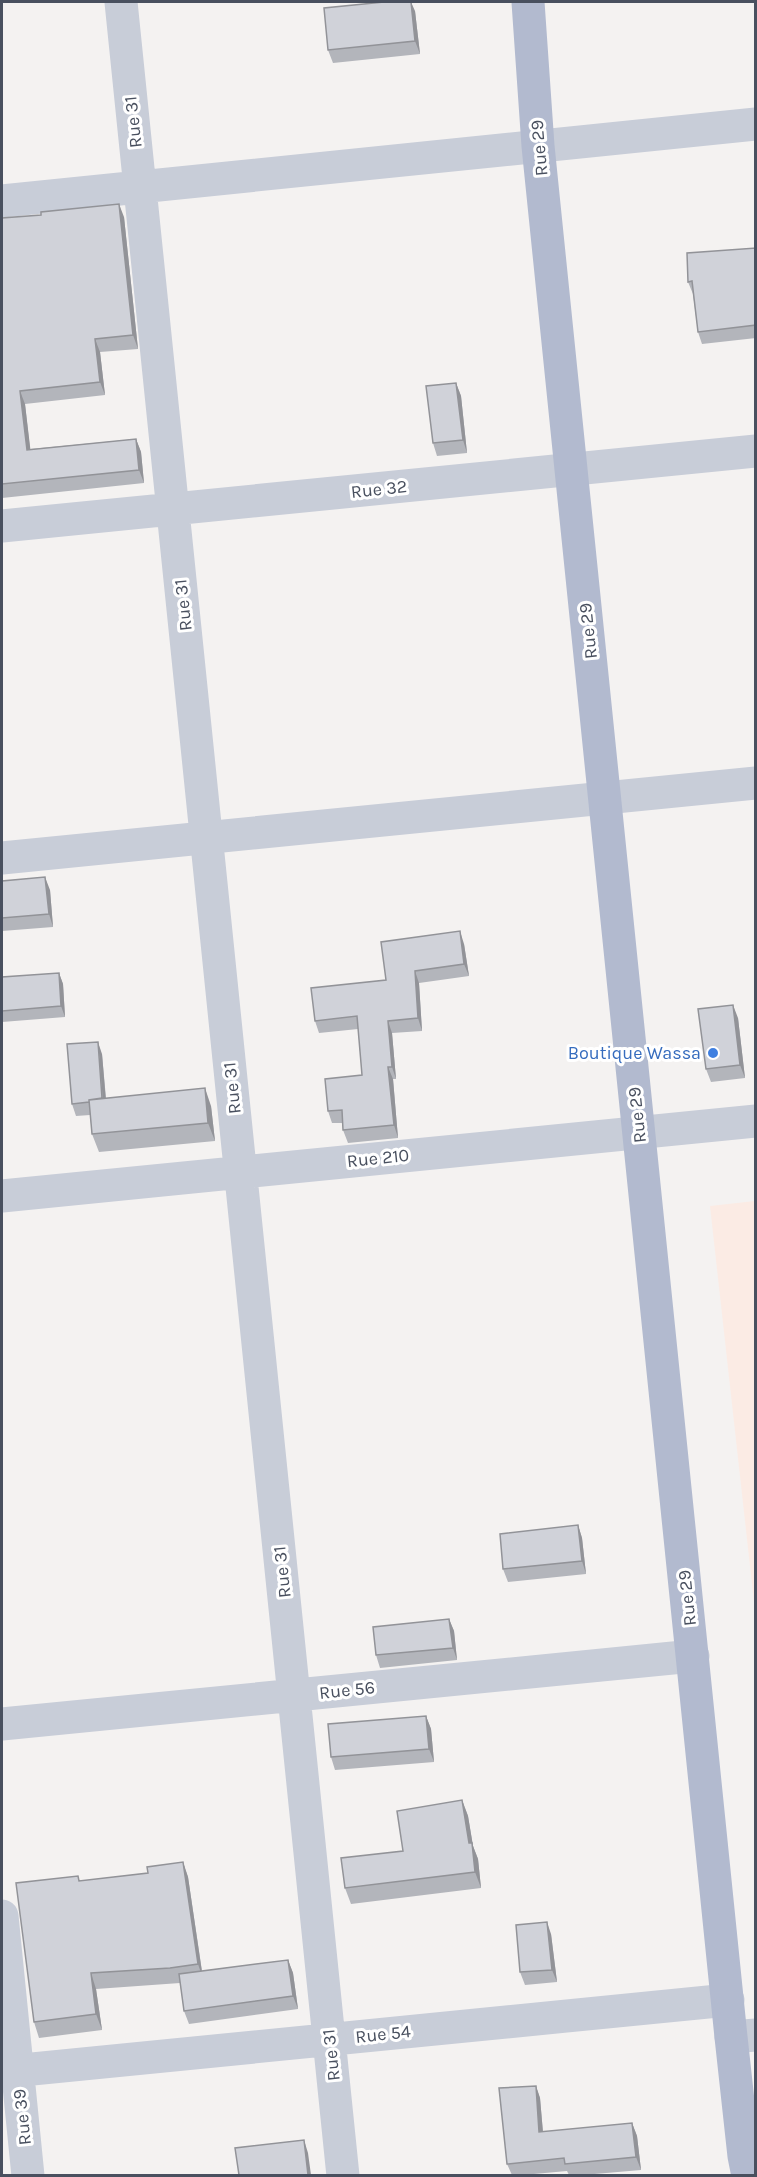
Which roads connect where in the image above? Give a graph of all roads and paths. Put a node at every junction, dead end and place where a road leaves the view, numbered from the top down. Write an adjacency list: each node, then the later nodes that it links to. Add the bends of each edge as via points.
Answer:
1 (121, 2): 5 (street, Rue 31)
2 (528, 2): 4 (main road, Rue 29)
3 (756, 124): 4 (street)
4 (538, 146): 5 (street); 8 (main road, Rue 29)
5 (140, 186): 6 (street); 9 (street, Rue 31)
6 (2, 201)
7 (756, 451): 8 (street, Rue 32)
8 (571, 470): 9 (street, Rue 32); 12 (main road, Rue 29)
9 (173, 509): 10 (street, Rue 32); 13 (street, Rue 31)
10 (2, 526)
11 (756, 783): 12 (street)
12 (605, 798): 13 (street); 16 (main road, Rue 29)
13 (206, 838): 14 (street); 17 (street, Rue 31)
14 (2, 858)
15 (756, 1121): 16 (street, Rue 210)
16 (639, 1132): 17 (street, Rue 210); 19 (main road, Rue 29)
17 (241, 1172): 18 (street, Rue 210); 20 (street, Rue 31)
18 (2, 1196)
19 (693, 1656): 20 (street, Rue 56); 23 (main road, Rue 29)
20 (294, 1695): 21 (street, Rue 56); 25 (street, Rue 31)
21 (2, 1724)
22 (2, 1916): 26 (street, Rue 39)
23 (728, 2000): 24 (main road, Rue 29); 25 (street, Rue 54)
24 (744, 2036): 27 (main road, Rue 29)
25 (330, 2039): 26 (street, Rue 54); 29 (street, Rue 31)
26 (9, 2071): 28 (street, Rue 39)
27 (744, 2169)
28 (28, 2175)
29 (344, 2175)

